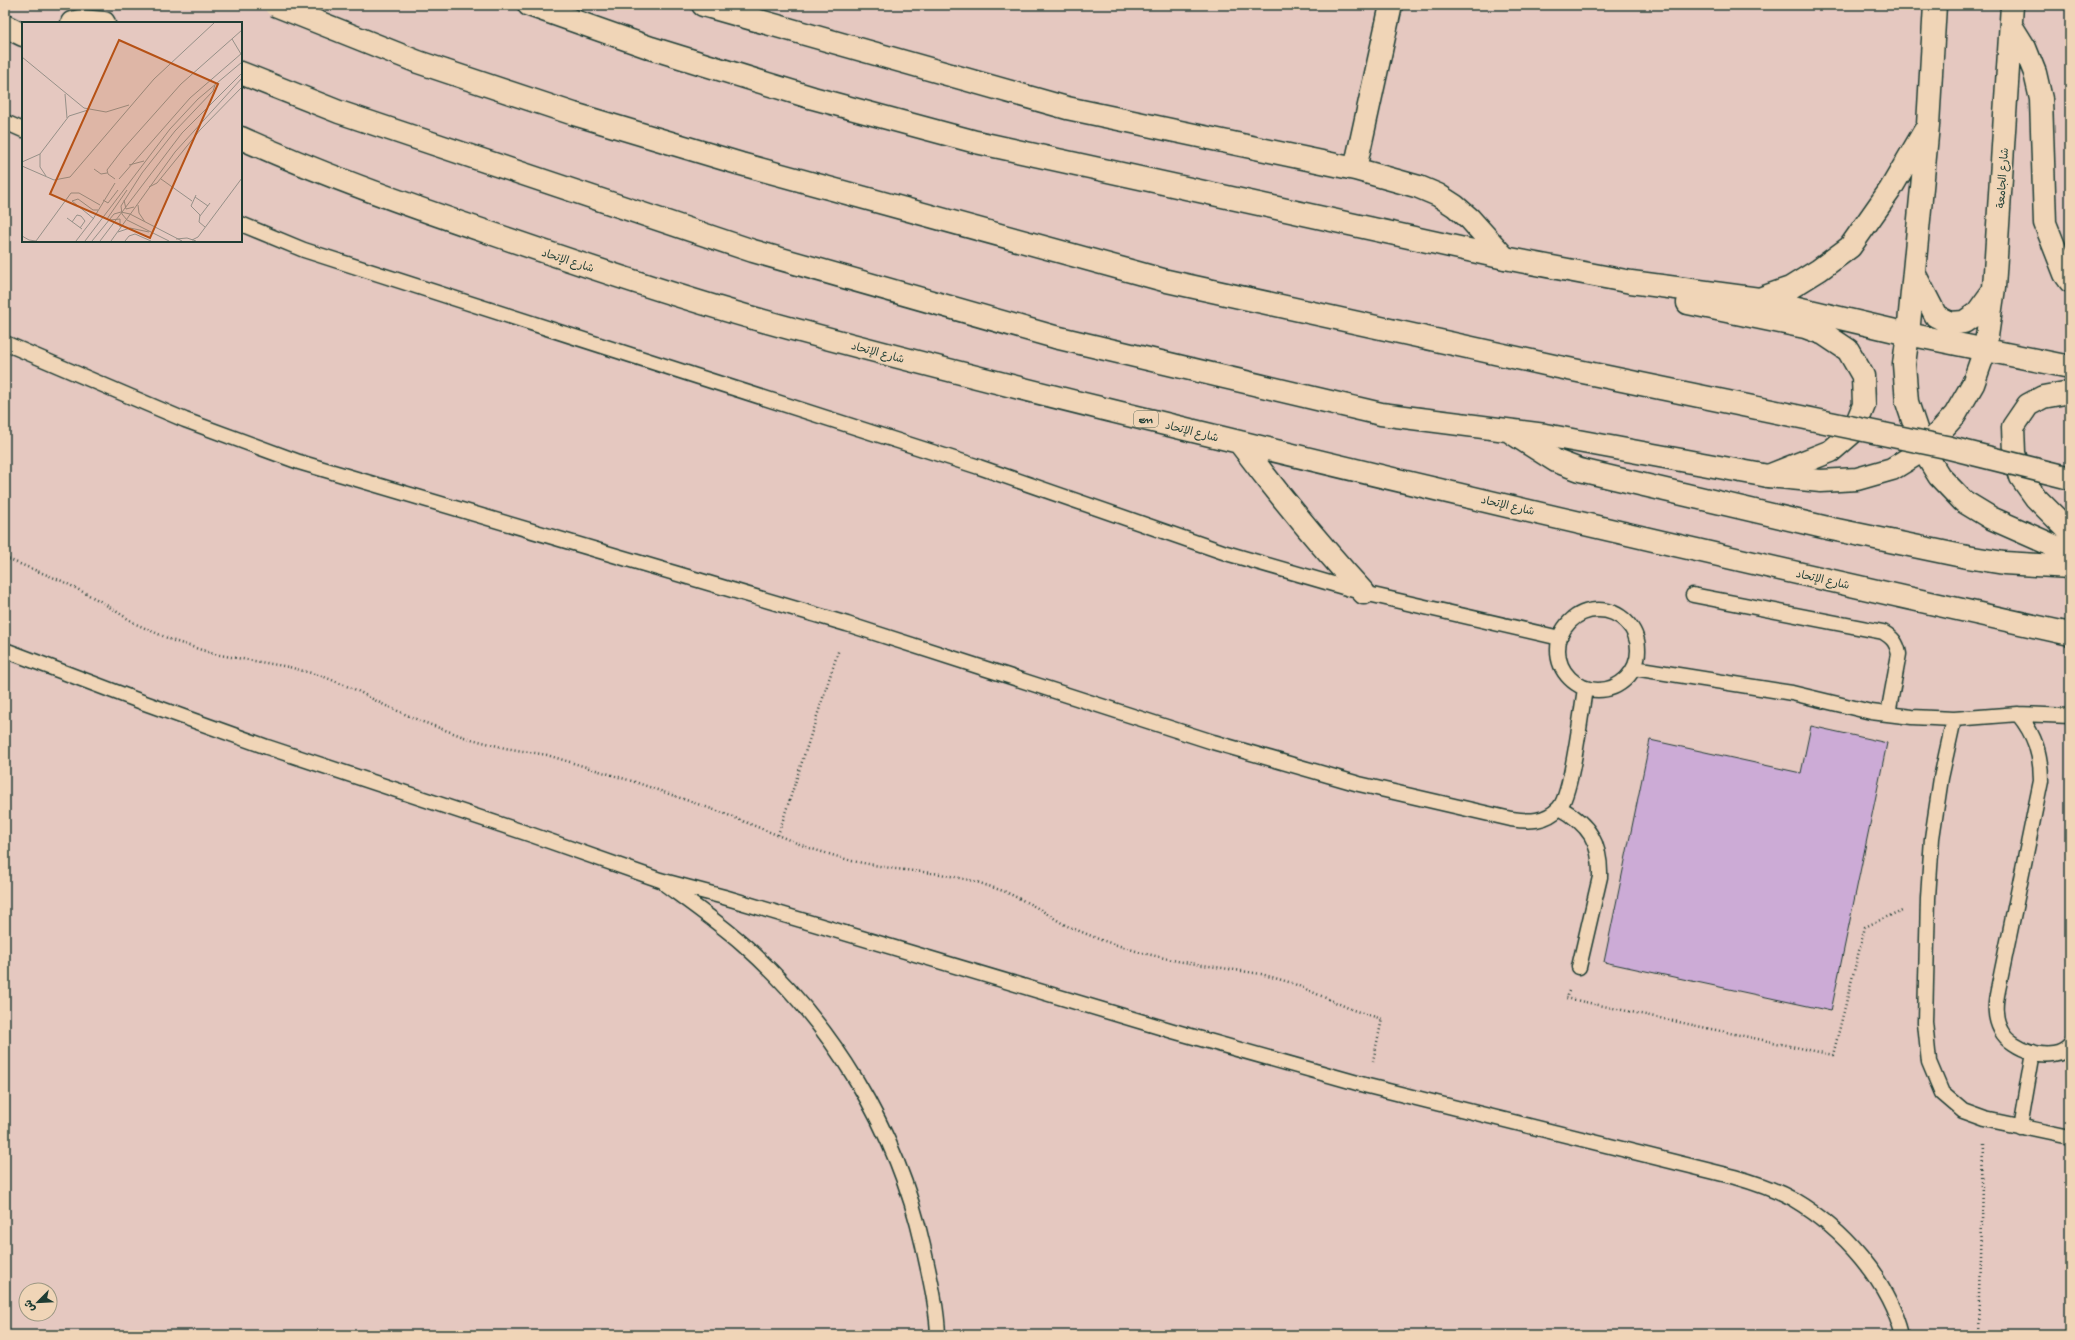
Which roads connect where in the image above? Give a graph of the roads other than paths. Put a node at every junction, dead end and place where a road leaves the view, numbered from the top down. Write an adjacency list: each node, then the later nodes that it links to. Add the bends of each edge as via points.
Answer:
1 (275, 5): 32 (main road, bridge, via 418,62 574,114 741,164 1167,281 1554,366 1946,447)
2 (529, 5): 17 (main road, via 658,50 813,98 976,142)
3 (702, 5): 15 (main road, via 1067,108)
4 (1390, 5): 15 (main road)
5 (1935, 5): 12 (main road)
6 (2012, 5): 9 (main road, شارع الجامعة)
7 (76, 22): 8 (main road)
8 (92, 22)
9 (2012, 26): 19 (main road, via 2025,48 2035,73 2041,99 2045,223); 21 (main road, شارع الجامعة)
10 (242, 73): 28 (main road, شارع الجامعة, via 346,115 753,251 979,316 1055,337 1381,414)
11 (5, 122): 13 (lane)
12 (1928, 125): 18 (main road); 22 (main road, via 1890,190 1850,247 1790,288)
13 (22, 130)
14 (242, 138): 29 (main road, شارع الإتحاد / E11, via 424,210 577,263 744,316)
15 (1355, 169): 17 (main road, via 1438,195 1470,219)
16 (242, 224): 36 (lane, via 304,250 978,467 1226,553)
17 (1505, 258): 20 (main road)
18 (1915, 275): 21 (main road, via 1936,316 1950,323 1964,322 1977,313); 23 (main road)
19 (2070, 281)
20 (1631, 282): 22 (main road); 31 (main road, via 1677,300 1805,327 1824,334 1848,350 1863,376 1864,405 1853,432 1831,450)
21 (1994, 288): 25 (main road, شارع الجامعة)
22 (1759, 299): 23 (main road)
23 (1908, 334): 25 (main road); 30 (main road, via 1904,364 1907,402)
24 (5, 343): 47 (lane, via 186,420 299,462 847,624 1213,742 1359,784 1511,819 1528,822 1545,818)
25 (1985, 350): 26 (main road); 30 (main road, شارع الجامعة, via 1973,384 1955,415)
26 (2070, 367)
27 (2070, 392): 33 (main road, via 2043,397 2028,405 2013,427 2014,453 2021,478 2036,498)
28 (1511, 432): 31 (main road, شارع الجامعة, via 1545,435); 35 (main road, via 1556,461 1580,470 1967,557 2004,563)
29 (1240, 442): 36 (main road, via 1320,545); 38 (main road, شارع الإتحاد / E11)
30 (1923, 450): 31 (main road, شارع الجامعة, via 1892,469 1857,479 1820,481); 34 (main road, via 1939,476 1963,501 1991,518)
31 (1768, 476)
32 (2070, 478)
33 (2070, 532)
34 (2070, 553)
35 (2070, 568)
36 (1364, 593): 39 (lane)
37 (1693, 595): 43 (lane, via 1883,632 1897,645 1899,654)
38 (2070, 634)
39 (1560, 638): 41 (lane, via 1565,626 1587,611 1613,613 1624,619 1638,642); 42 (lane, via 1557,650 1559,662 1569,678)
40 (5, 650): 48 (lane, via 252,741)
41 (1634, 668): 42 (lane, via 1626,680 1613,688 1599,691); 43 (lane, via 1792,692 1830,703)
42 (1585, 689): 47 (lane, via 1568,792)
43 (1888, 714): 46 (lane)
44 (2018, 714): 45 (lane); 46 (lane); 51 (lane, via 2029,728 2037,745 2041,781 1995,1004 1996,1018 2010,1043)
45 (2070, 716)
46 (1954, 719): 52 (lane, via 1941,778 1932,838 1925,1022 1929,1062 1942,1093 1963,1111)
47 (1560, 808): 49 (lane, via 1573,815 1592,835 1598,848 1600,862 1600,877)
48 (660, 880): 54 (lane, via 742,944 783,983 820,1025 851,1072 879,1120 901,1172 918,1223); 55 (lane, via 1150,1025 1368,1086 1735,1177 1766,1187 1814,1213 1846,1241 1869,1268 1887,1298)
49 (1579, 967)
50 (2070, 1045): 51 (lane, via 2057,1054)
51 (2034, 1052): 52 (lane)
52 (2020, 1127): 53 (lane)
53 (2070, 1137)
54 (939, 1333)
55 (1902, 1335)

